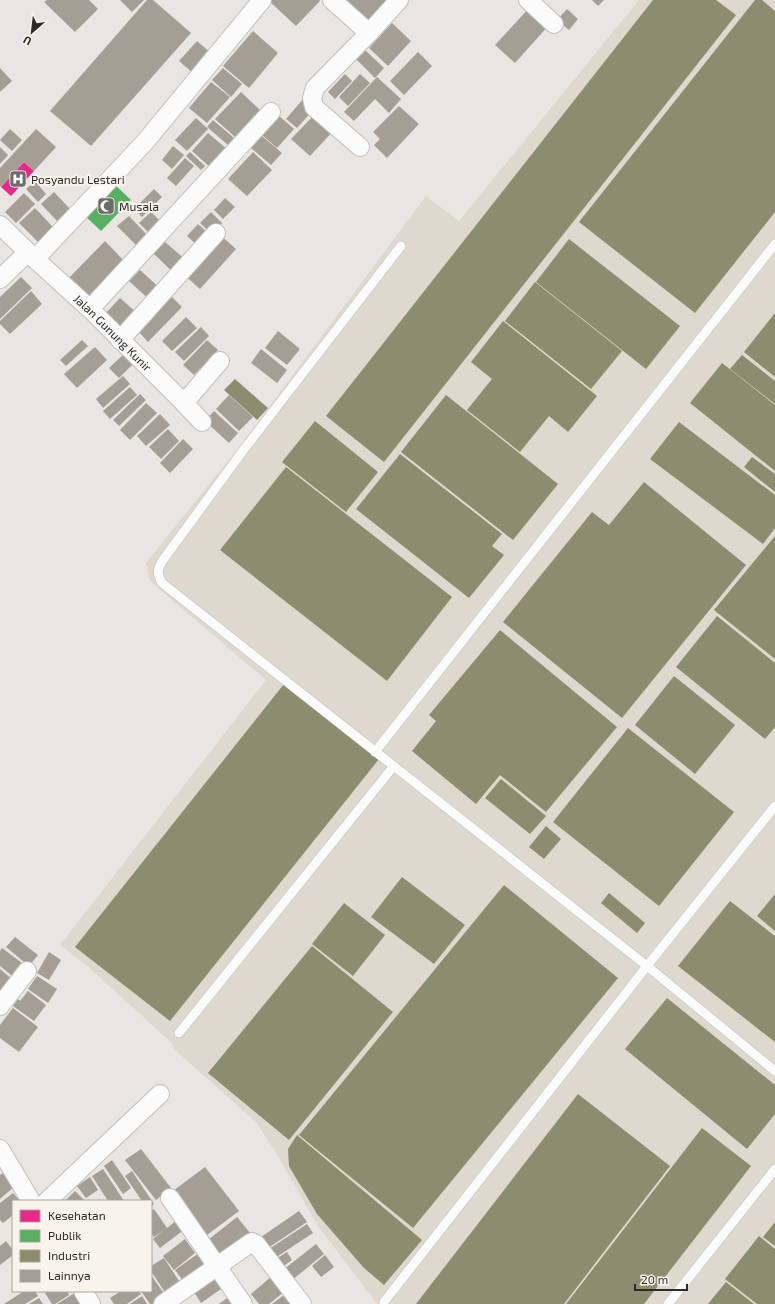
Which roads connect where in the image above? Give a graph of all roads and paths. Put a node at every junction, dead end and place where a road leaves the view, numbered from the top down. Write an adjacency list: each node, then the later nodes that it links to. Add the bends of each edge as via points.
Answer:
1 (262, 0): 13 (street, via 145,142)
2 (332, 0): 6 (street)
3 (399, 0): 6 (street)
4 (528, 0): 5 (street)
5 (554, 24)
6 (369, 33): 8 (street, via 316,88 312,98 314,106)
7 (271, 112): 15 (street)
8 (360, 147)
9 (0, 225): 13 (street, Jalan Gunung Kunir)
10 (216, 233): 16 (street)
11 (775, 244): 20 (lane)
12 (401, 246): 20 (lane, via 242,452 157,570 162,584)
13 (32, 255): 14 (street); 15 (street, Jalan Gunung Kunir)
14 (0, 279)
15 (90, 309): 16 (street, Jalan Gunung Kunir)
16 (120, 340): 18 (street, Jalan Gunung Kunir)
17 (220, 361): 18 (street)
18 (184, 403): 19 (street, Jalan Gunung Kunir)
19 (202, 422)
20 (375, 752): 21 (lane)
21 (393, 767): 23 (lane); 26 (lane)
22 (775, 806): 23 (lane)
23 (647, 966): 27 (lane); 36 (lane)
24 (27, 971): 25 (street)
25 (0, 1006)
26 (179, 1033)
27 (775, 1071)
28 (160, 1094): 33 (street)
29 (0, 1149): 32 (street)
30 (775, 1168): 41 (lane)
31 (170, 1198): 34 (street)
32 (30, 1200)
33 (48, 1200)
34 (217, 1267): 38 (street); 39 (street); 40 (street, via 250,1243 254,1243)
35 (84, 1292): 37 (street)
36 (384, 1302)
37 (91, 1304)
38 (163, 1304)
39 (243, 1304)
40 (302, 1304)
41 (668, 1304)

